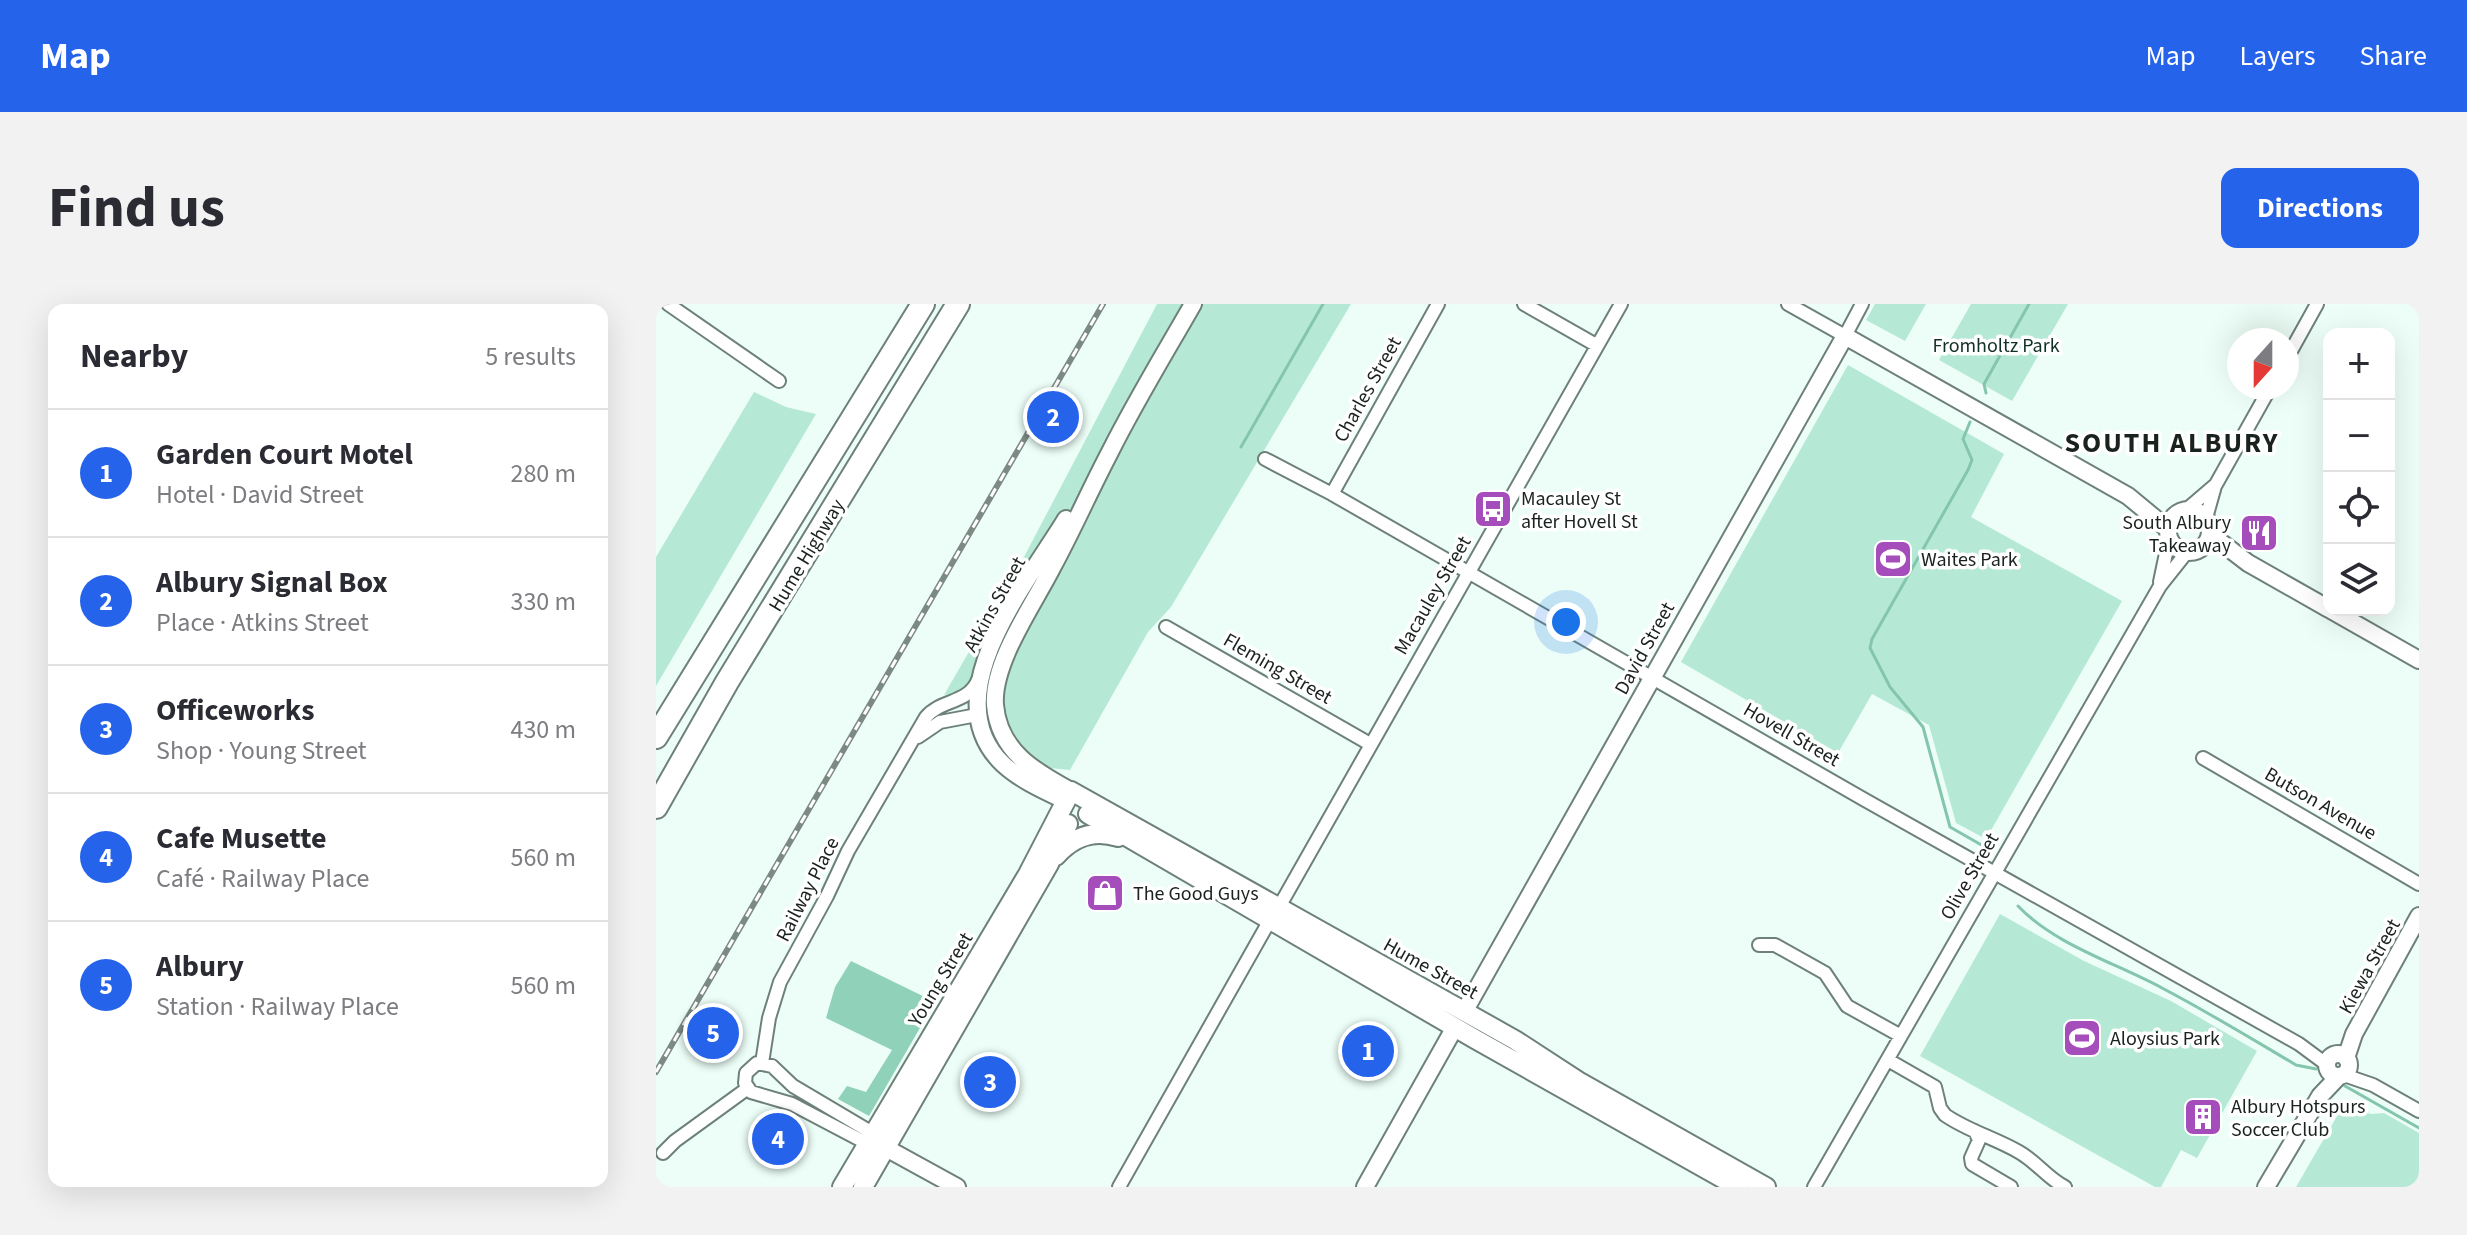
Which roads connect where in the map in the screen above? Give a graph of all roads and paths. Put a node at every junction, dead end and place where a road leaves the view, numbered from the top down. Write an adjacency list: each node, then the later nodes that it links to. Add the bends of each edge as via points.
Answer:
1 (668, 304): 16 (street)
2 (911, 304): 20 (highway, via 841,424)
3 (923, 304): 20 (highway, Hume Highway)
4 (958, 304): 32 (highway, Hume Highway)
5 (975, 304): 32 (highway)
6 (1193, 304): 18 (street, Atkins Street)
7 (1438, 304): 22 (street, Charles Street)
8 (1524, 304): 15 (street)
9 (1621, 304): 15 (street, Macauley Street)
10 (1788, 304): 13 (street)
11 (1862, 304): 13 (street, David Street)
12 (2317, 304): 14 (street)
13 (1845, 336): 23 (street); 36 (street, David Street)
14 (2299, 336)
15 (1596, 345): 27 (street, Macauley Street)
16 (779, 381)
17 (2263, 400): 21 (street, Olive Street)
18 (1110, 451): 29 (street, Atkins Street); 35 (street, Atkins Street)
19 (1265, 459): 22 (street, Hovell Street)
20 (819, 473): 38 (highway, Hume Highway)
21 (2215, 486): 24 (street, Olive Street); 26 (street, Olive Street)
22 (1332, 494): 27 (street, Hovell Street)
23 (2128, 496): 24 (street); 25 (street)
24 (2182, 512): 25 (street, via 2171,520); 26 (street, via 2197,511)
25 (2169, 534): 26 (street, via 2176,548); 28 (street, Olive Street)
26 (2201, 538): 28 (street, Olive Street); 30 (street)
27 (1468, 574): 36 (street, Hovell Street); 40 (street, Macauley Street)
28 (2160, 586): 46 (street, Olive Street)
29 (1038, 596): 37 (street, via 996,658); 42 (street, Atkins Street, via 1000,673 996,708 1003,735 1016,755)
30 (2323, 606)
31 (2341, 616): 34 (street)
32 (767, 618): 43 (highway, Hume Highway)
33 (1166, 627): 40 (street, Fleming Street)
34 (2419, 660)
35 (982, 665): 37 (street, Atkins Street); 39 (street, Railway Place, via 971,693 932,710)
36 (1651, 675): 46 (street, Hovell Street); 51 (street, David Street)
37 (977, 715): 39 (street, Railway Place, via 940,722); 42 (street, Atkins Street, via 1003,764)
38 (656, 737)
39 (912, 743): 54 (street, Railway Place, via 780,982)
40 (1370, 744): 48 (street, Macauley Street)
41 (2203, 758): 47 (street, Butson Avenue)
42 (1074, 799): 44 (main road, Hume Street); 45 (main road, Young Street); 48 (main road, Hume Street, via 1249,893); 61 (main road, Young Street)
43 (656, 807)
44 (1140, 845): 45 (main road, via 1094,833 1069,843); 48 (main road, Hume Street)
45 (1049, 864): 61 (main road, Young Street)
46 (1994, 870): 52 (street, Olive Street); 55 (street, Hovell Street)
47 (2419, 884)
48 (1274, 914): 51 (main road, Hume Street); 67 (street, Macauley Street)
49 (2419, 916): 55 (street, Kiewa Street)
50 (1759, 945): 52 (street, via 1775,945 1825,973 1847,1006)
51 (1459, 1020): 68 (street, David Street); 69 (main road, Hume Street); 70 (main road, Hume Street, via 1515,1040)
52 (1901, 1036): 53 (street, Olive Street)
53 (1888, 1060): 60 (street, via 1935,1087 1942,1112); 71 (street, Olive Street)
54 (762, 1063): 56 (street); 57 (street, via 746,1073)
55 (2337, 1065): 59 (street, Hovell Street); 73 (street, Kiewa Street)
56 (777, 1074): 58 (street, via 775,1089); 61 (street)
57 (748, 1088): 58 (street); 62 (street)
58 (766, 1095): 61 (street)
59 (2419, 1111)
60 (1975, 1131): 63 (street, via 2038,1164); 72 (street, via 1979,1140 1972,1164)
61 (876, 1142): 64 (main road, Young Street); 65 (main road, Young Street); 66 (street)
62 (663, 1153)
63 (2056, 1185)
64 (842, 1187)
65 (863, 1187)
66 (957, 1187)
67 (1119, 1187)
68 (1365, 1187)
69 (1738, 1187)
70 (1766, 1187)
71 (1814, 1187)
72 (2011, 1187)
73 (2266, 1187)

